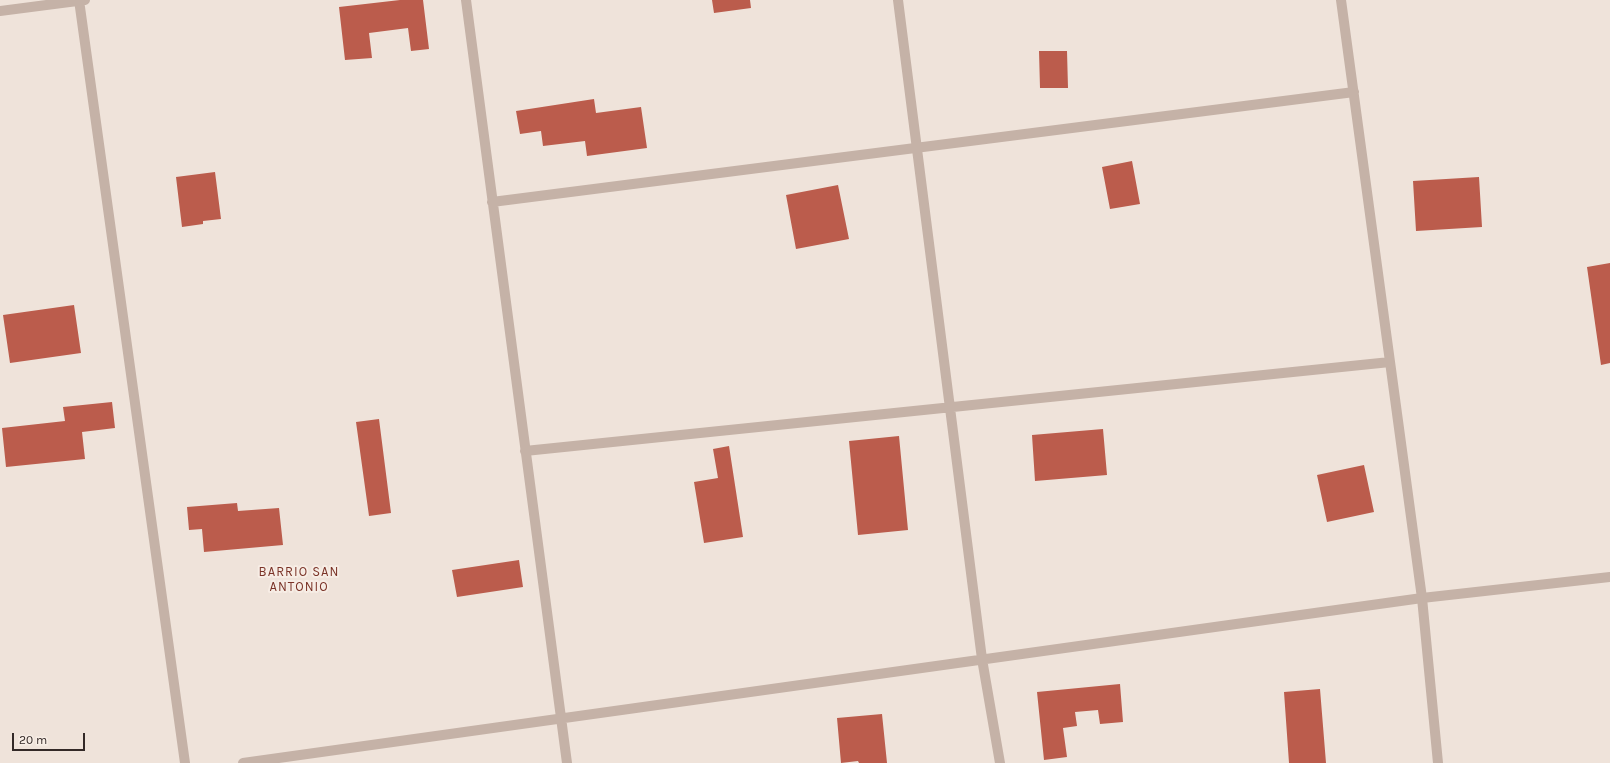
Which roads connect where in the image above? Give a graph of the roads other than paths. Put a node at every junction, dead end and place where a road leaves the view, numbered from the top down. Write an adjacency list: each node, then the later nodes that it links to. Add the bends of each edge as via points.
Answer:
1 (81, 0): 5 (street); 16 (street)
2 (466, 0): 8 (street)
3 (898, 0): 7 (street)
4 (1341, 0): 6 (street)
5 (0, 11)
6 (1354, 92): 7 (street); 9 (street)
7 (917, 148): 8 (street); 10 (street)
8 (492, 202): 11 (street)
9 (1390, 362): 10 (street); 13 (street)
10 (950, 407): 11 (street); 14 (street)
11 (525, 451): 15 (street)
12 (1610, 577): 13 (street)
13 (1422, 598): 14 (street); 20 (street)
14 (982, 659): 15 (street); 19 (street)
15 (560, 719): 17 (street); 18 (street)
16 (185, 763)
17 (243, 763)
18 (567, 763)
19 (1000, 763)
20 (1438, 763)

